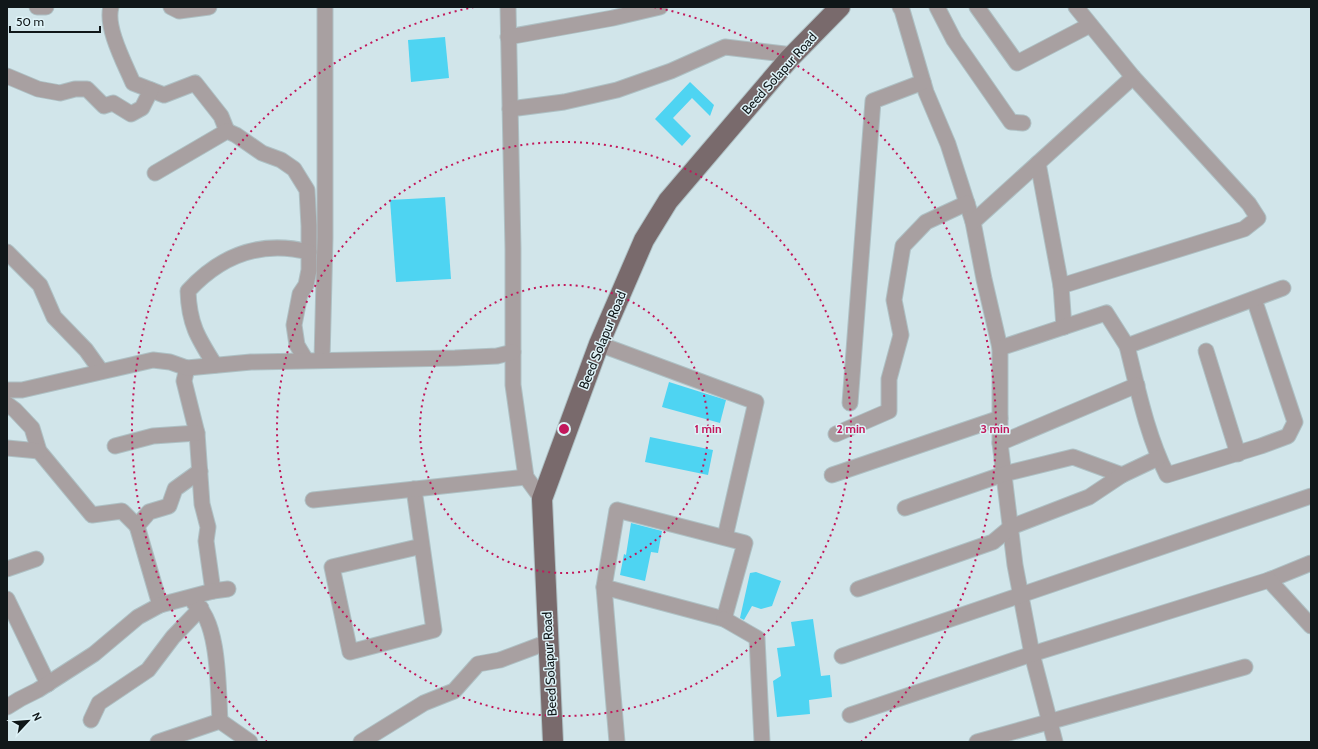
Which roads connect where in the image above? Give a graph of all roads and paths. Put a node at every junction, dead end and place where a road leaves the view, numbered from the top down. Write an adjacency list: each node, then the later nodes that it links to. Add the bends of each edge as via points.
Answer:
1 (37, 7): 2 (street)
2 (46, 7)
3 (111, 7): 20 (street, via 108,15 110,22 133,83)
4 (172, 7): 5 (street, via 179,11)
5 (209, 7)
6 (325, 7): 40 (street)
7 (508, 7): 15 (street)
8 (660, 7): 15 (street)
9 (840, 7): 16 (main road, Beed Solapur Road)
10 (900, 7): 19 (street)
11 (937, 7): 22 (street, via 954,40 1011,122)
12 (978, 7): 14 (street, via 1017,63)
13 (1076, 7): 14 (street)
14 (1090, 25): 18 (street)
15 (508, 38): 21 (street)
16 (793, 55): 21 (street, via 725,47 671,71 617,90 564,102); 34 (main road, Beed Solapur Road, via 668,201 644,240)
17 (7, 76): 20 (street, via 38,89 60,93 87,89 104,106 113,103 131,114 142,108)
18 (1133, 77): 24 (street); 30 (street, via 1249,204 1258,218 1244,229)
19 (923, 82): 26 (street, via 948,144); 46 (street, via 873,101)
20 (151, 90): 23 (street, via 164,95 195,83 221,116)
21 (510, 109): 38 (street)
22 (1023, 122)
23 (227, 131): 25 (street); 29 (street, via 262,153 282,160 300,177 307,190)
24 (1038, 163): 27 (street); 30 (street)
25 (155, 173)
26 (967, 203): 27 (street); 50 (street, via 926,222 903,246 894,300 901,335 889,378 889,411)
27 (974, 222): 36 (street)
28 (7, 252): 43 (street, via 40,284 54,317 86,350)
29 (309, 252): 39 (street, via 306,285 300,294 294,325 297,345); 41 (street, via 262,248 244,252 226,260 201,277 188,291 189,312 197,337)
30 (1061, 286): 33 (street)
31 (1283, 288): 32 (street)
32 (1254, 299): 35 (street); 55 (street, via 1295,422 1288,436)
33 (1064, 327): 35 (street, via 1106,313); 36 (street)
34 (599, 344): 64 (main road, Beed Solapur Road); 69 (street, via 756,402)
35 (1127, 346): 44 (street)
36 (1000, 348): 48 (street)
37 (1206, 351): 55 (street)
38 (513, 352): 40 (street, via 497,356 455,358); 61 (street, via 513,385)
39 (306, 360): 40 (street); 41 (street)
40 (322, 360)
41 (215, 365): 42 (street)
42 (187, 368): 43 (street, via 153,360); 49 (street, via 184,381)
43 (101, 371): 45 (street, via 22,390)
44 (1137, 385): 51 (street); 56 (street)
45 (7, 390)
46 (850, 403)
47 (7, 404): 54 (street, via 32,428)
48 (1000, 418): 51 (street); 59 (street)
49 (197, 433): 52 (street, via 153,436); 57 (street)
50 (836, 434)
51 (1000, 443): 58 (street)
52 (115, 446)
53 (7, 448): 54 (street)
54 (39, 451): 67 (street, via 92,515 122,511)
55 (1238, 454): 56 (street, via 1167,475)
56 (1158, 458): 60 (street)
57 (200, 471): 67 (street, via 175,490 169,506 149,512); 78 (street, via 202,504 208,527 206,541 221,590)
58 (1004, 474): 60 (street, via 1073,457); 66 (street); 68 (street)
59 (832, 475)
60 (1122, 475): 68 (street, via 1089,497)
61 (526, 478): 62 (street); 64 (street)
62 (414, 489): 65 (street); 70 (street)
63 (1311, 496): 77 (street)
64 (542, 499): 84 (main road, Beed Solapur Road)
65 (314, 500)
66 (905, 508)
67 (137, 526): 80 (street)
68 (1011, 527): 76 (street, via 993,542); 77 (street)
69 (725, 537): 75 (street, via 617,510); 82 (street, via 745,543)
70 (422, 546): 70 (street, via 434,630 350,652 332,567)
71 (36, 559): 73 (street)
72 (1311, 563): 74 (street)
73 (7, 569)
74 (1269, 580): 83 (street); 85 (street)
75 (604, 587): 82 (street); 99 (street)
76 (858, 589)
77 (1021, 595): 85 (street); 86 (street)
78 (185, 597): 80 (street); 81 (street)
79 (7, 599): 88 (street)
80 (160, 605): 88 (street, via 138,617 94,654)
81 (201, 608): 91 (street, via 173,636 148,670 99,703); 92 (street, via 214,636)
82 (724, 619): 100 (street, via 757,638)
83 (1311, 626)
84 (548, 642): 97 (street, via 500,660 478,664 454,691 424,703); 98 (main road, Beed Solapur Road)
85 (1032, 654): 90 (street); 93 (street)
86 (842, 656)
87 (1245, 667): 93 (street)
88 (48, 684): 89 (street)
89 (7, 708)
90 (850, 715)
91 (91, 720)
92 (220, 721): 94 (street); 96 (street)
93 (1050, 721): 95 (street); 101 (street)
94 (248, 741)
95 (983, 741)
96 (158, 742)
97 (361, 742)
98 (553, 742)
99 (617, 742)
100 (762, 742)
101 (1055, 742)

